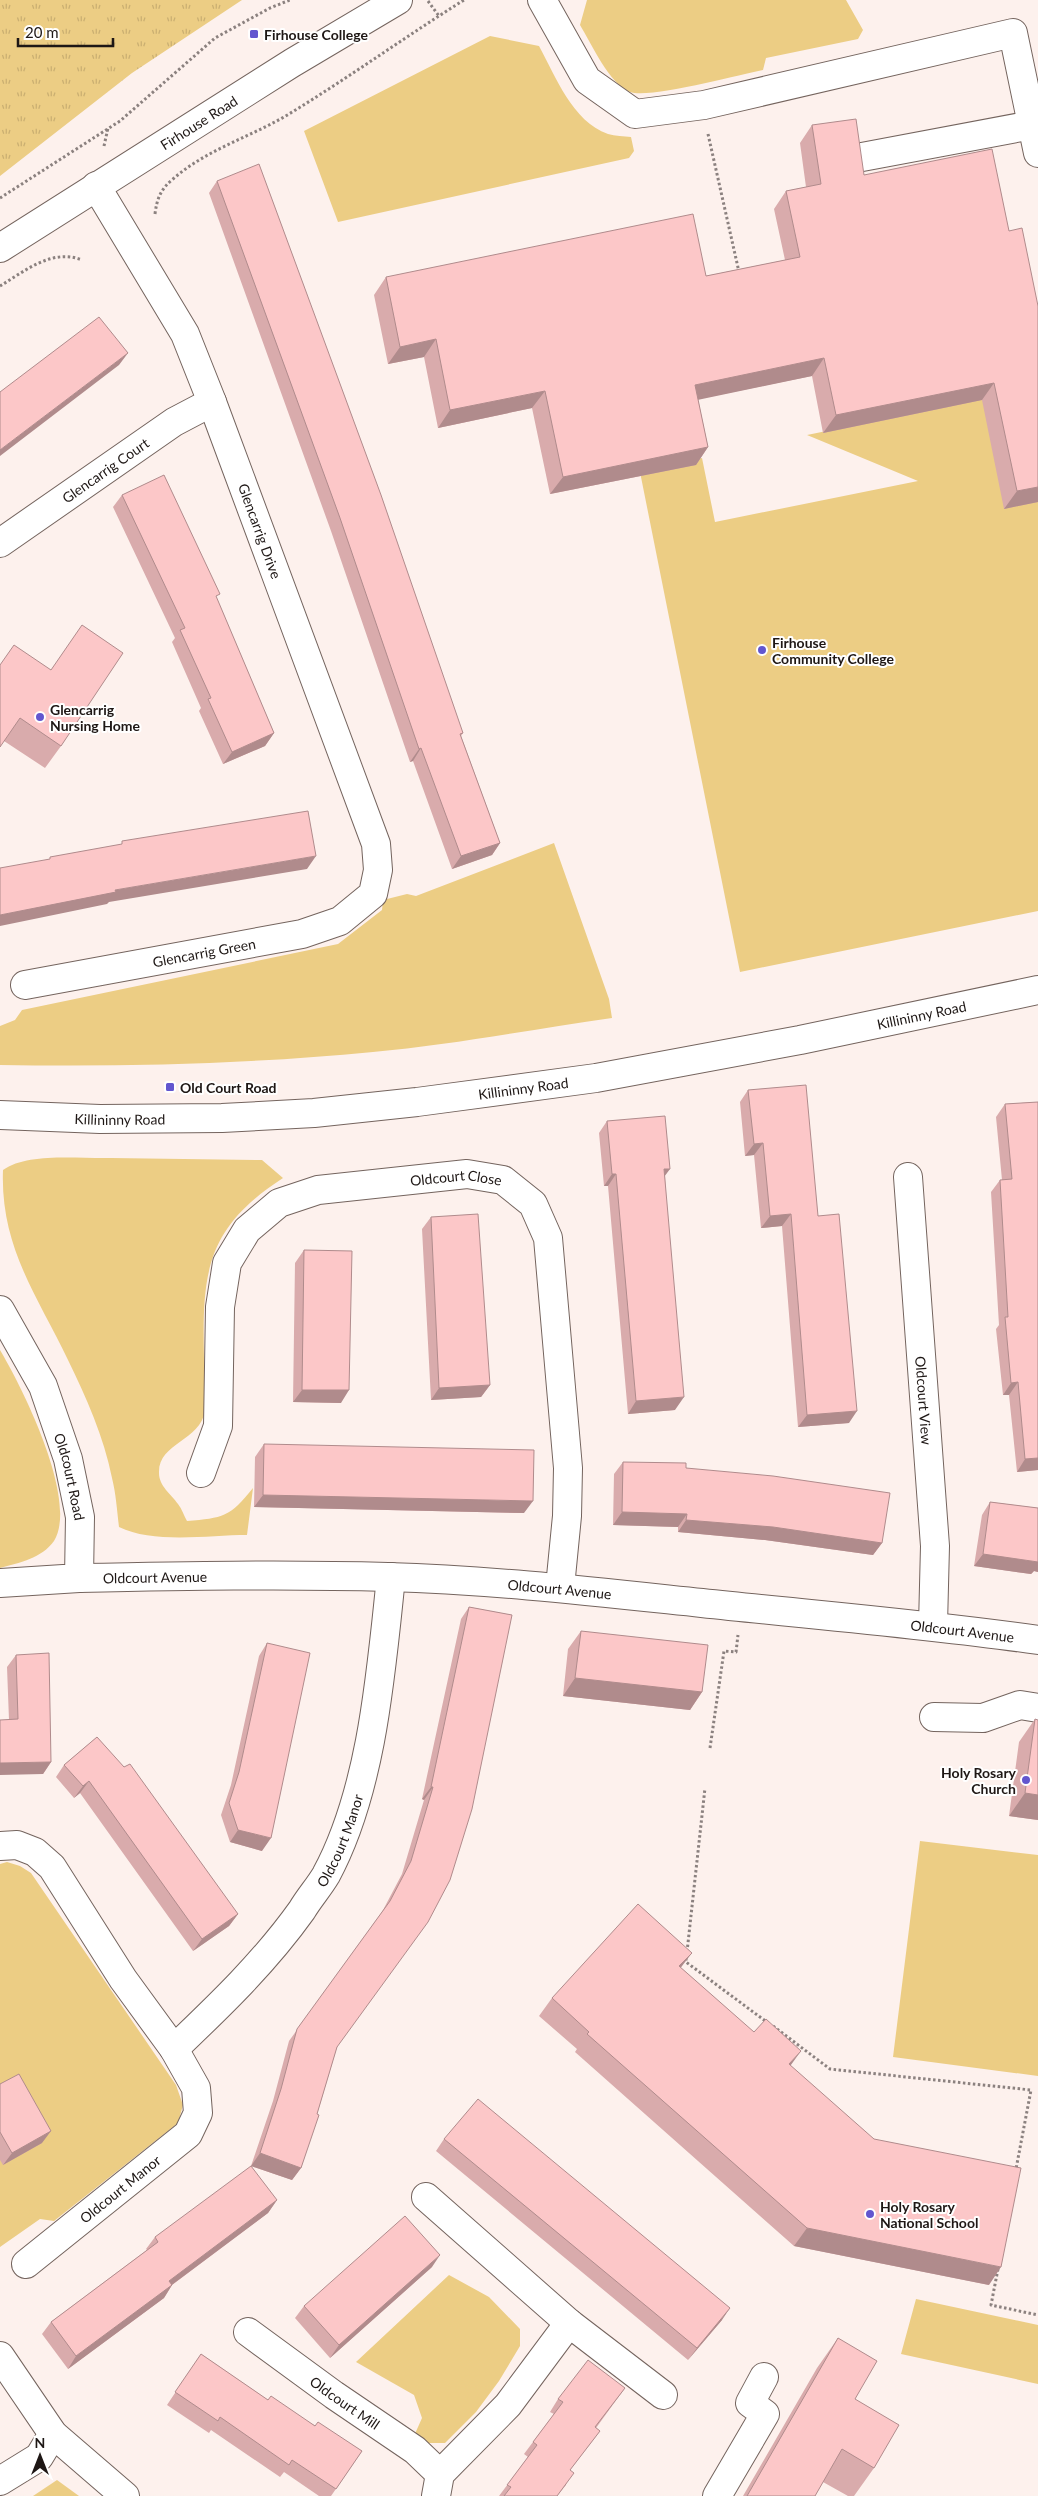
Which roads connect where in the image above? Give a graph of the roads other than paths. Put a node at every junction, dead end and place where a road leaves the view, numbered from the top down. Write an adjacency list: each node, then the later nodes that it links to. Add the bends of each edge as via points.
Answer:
1 (398, 0): 6 (street, Firhouse Road)
2 (542, 0): 3 (street, via 587,80 635,114 704,105 1013,33)
3 (1032, 125): 4 (street); 5 (street)
4 (1038, 153)
5 (862, 157)
6 (96, 186): 7 (street, Firhouse Road); 8 (street, Glencarrig Drive, via 185,334)
7 (0, 248)
8 (212, 402): 9 (street, Glencarrig Court, via 174,422); 10 (street, Glencarrig Drive, via 376,844 378,870)
9 (0, 543)
10 (373, 894): 11 (street, Glencarrig Green, via 340,921 302,934)
11 (24, 985)
12 (1038, 990): 13 (street, Killininny Road, via 800,1040 596,1078 417,1102 314,1113 222,1118 100,1119)
13 (0, 1115)
14 (908, 1177): 21 (street, Oldcourt View, via 936,1546)
15 (0, 1310): 18 (street, Oldcourt Road, via 43,1386 68,1459 82,1536)
16 (201, 1473): 20 (street, Oldcourt Close, via 218,1426 220,1307 227,1263 247,1230 278,1203 318,1190 467,1174 503,1180 533,1204 548,1238 568,1468)
17 (391, 1577): 18 (street, Oldcourt Avenue); 20 (street, Oldcourt Avenue); 26 (street, Oldcourt Manor, via 374,1712 354,1811 325,1876 278,1944)
18 (79, 1578): 19 (street)
19 (0, 1583)
20 (560, 1587): 21 (street, Oldcourt Avenue)
21 (933, 1625): 22 (street, Oldcourt Avenue)
22 (1038, 1640)
23 (1038, 1708): 24 (street, via 1020,1705 982,1718)
24 (934, 1717)
25 (0, 1846): 26 (street, Oldcourt Manor, via 17,1845 35,1852 52,1867 123,1979)
26 (174, 2050): 28 (street, Oldcourt Manor, via 196,2088 198,2113 188,2134)
27 (426, 2197): 29 (street)
28 (26, 2264)
29 (569, 2323): 33 (street); 36 (street, Oldcourt Mill, via 508,2405)
30 (248, 2332): 36 (street, Oldcourt Mill, via 416,2450)
31 (0, 2356): 34 (street)
32 (764, 2377): 38 (street, via 750,2403 765,2414)
33 (663, 2395)
34 (54, 2434): 35 (street, via 39,2457); 37 (street)
35 (0, 2481)
36 (438, 2485)
37 (125, 2496)
38 (717, 2496)

